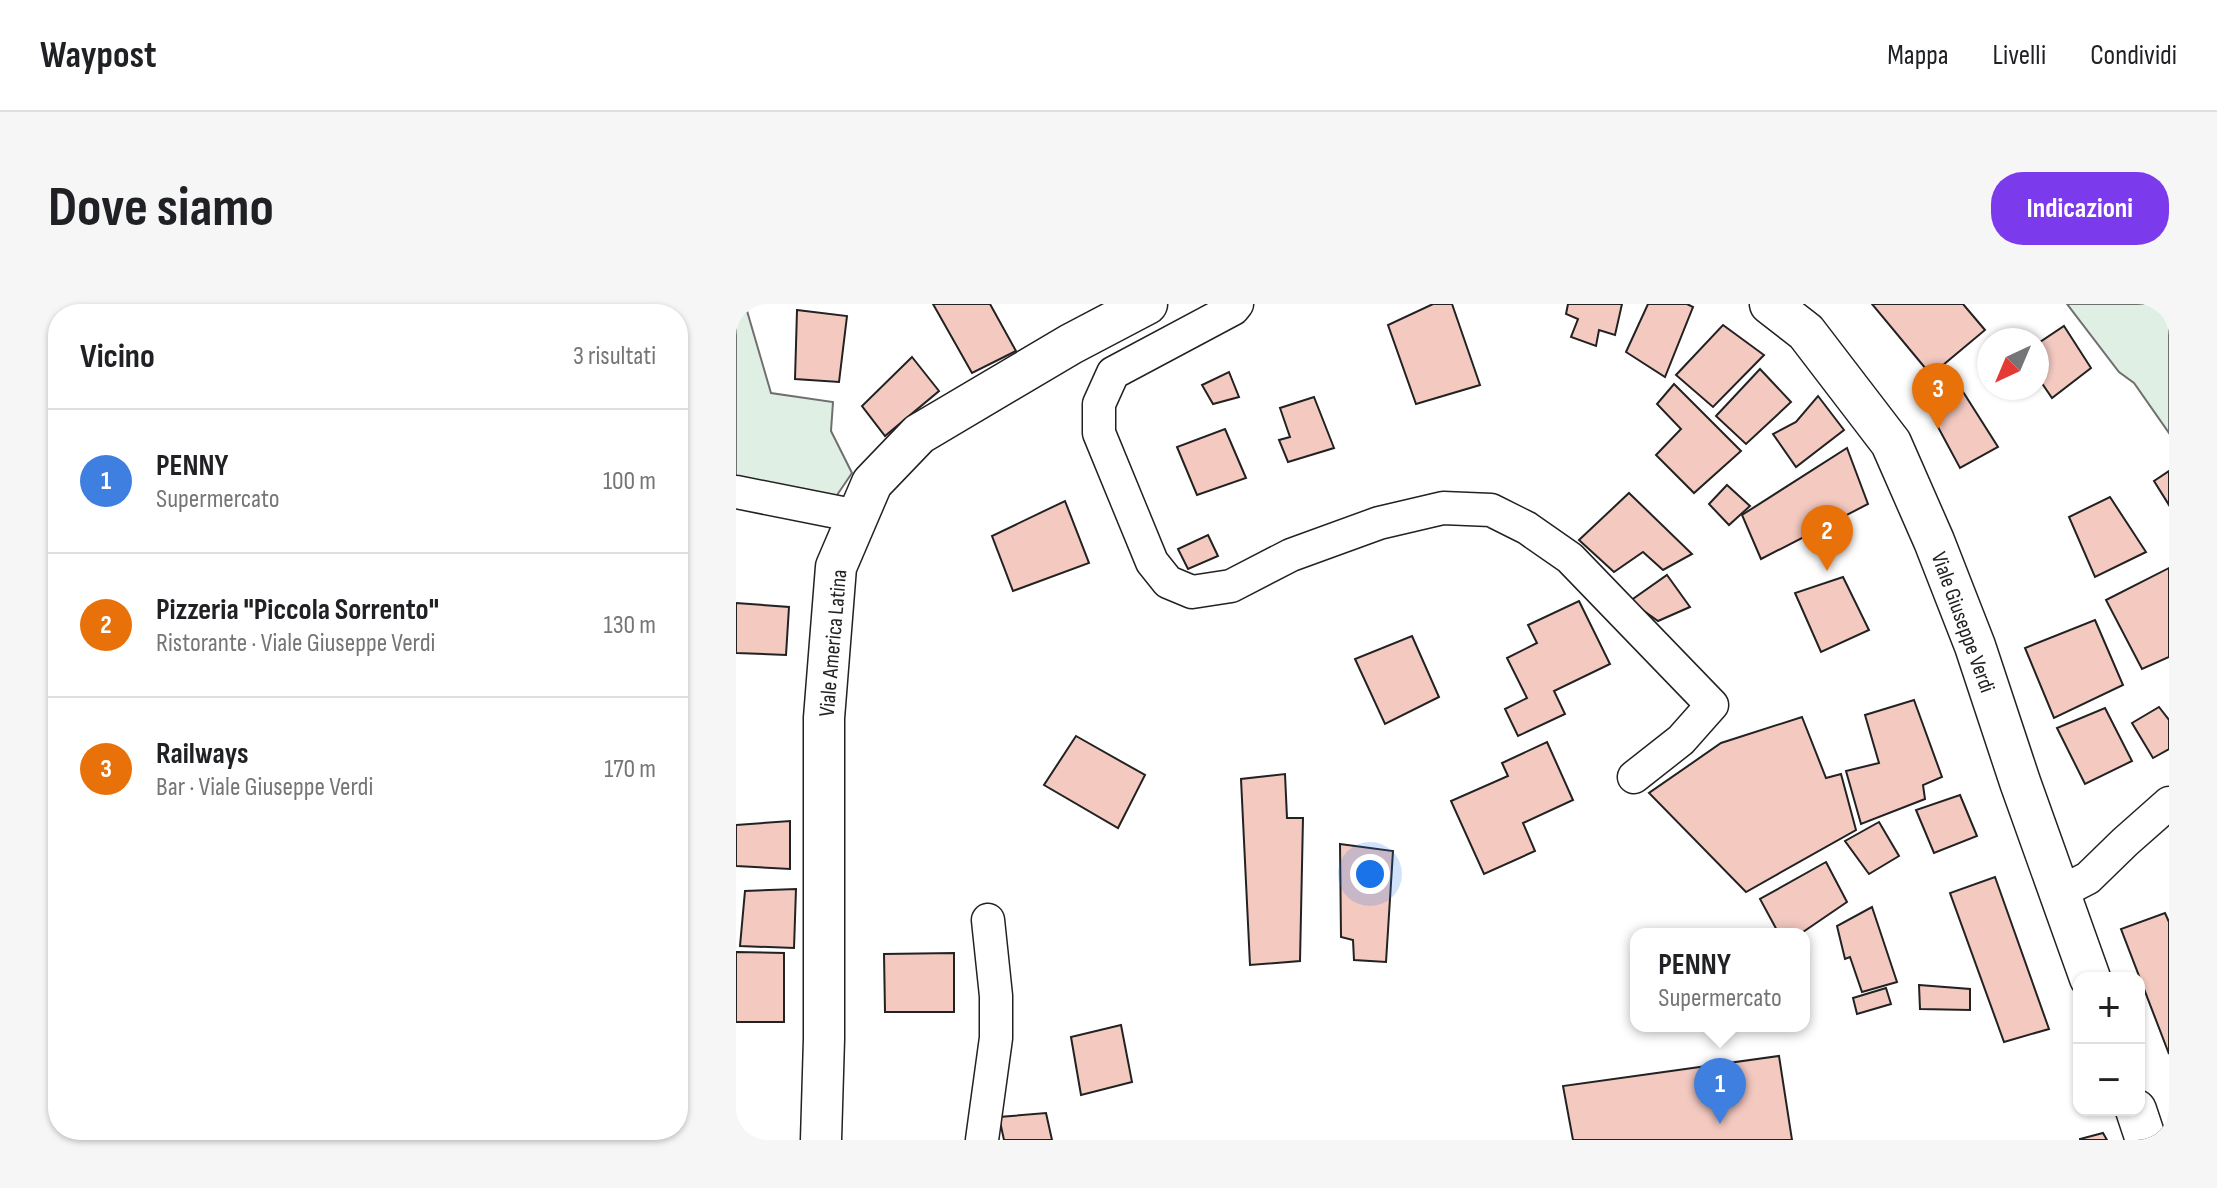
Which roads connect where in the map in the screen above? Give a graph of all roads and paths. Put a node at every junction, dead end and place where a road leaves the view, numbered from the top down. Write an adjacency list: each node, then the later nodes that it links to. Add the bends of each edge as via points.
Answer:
1 (1147, 304): 5 (main road, Viale America Latina, via 919,434 872,483)
2 (1237, 304): 6 (street, via 1113,373 1099,404 1099,433 1152,562 1168,582 1192,592 1231,586 1291,555 1379,523 1443,508 1491,510 1570,558 1712,705 1681,740)
3 (1770, 304): 8 (main road, Viale Giuseppe Verdi, via 1806,332 1891,443 1975,646)
4 (736, 492): 5 (street)
5 (857, 516): 12 (main road, Viale America Latina, via 836,567 824,718)
6 (1634, 777)
7 (2169, 803): 8 (street, via 2088,878)
8 (2061, 892): 10 (main road, Viale Giuseppe Verdi)
9 (988, 920): 13 (street, via 996,1038)
10 (2088, 972)
11 (2138, 1116): 14 (main road)
12 (821, 1140)
13 (982, 1140)
14 (2146, 1140)

